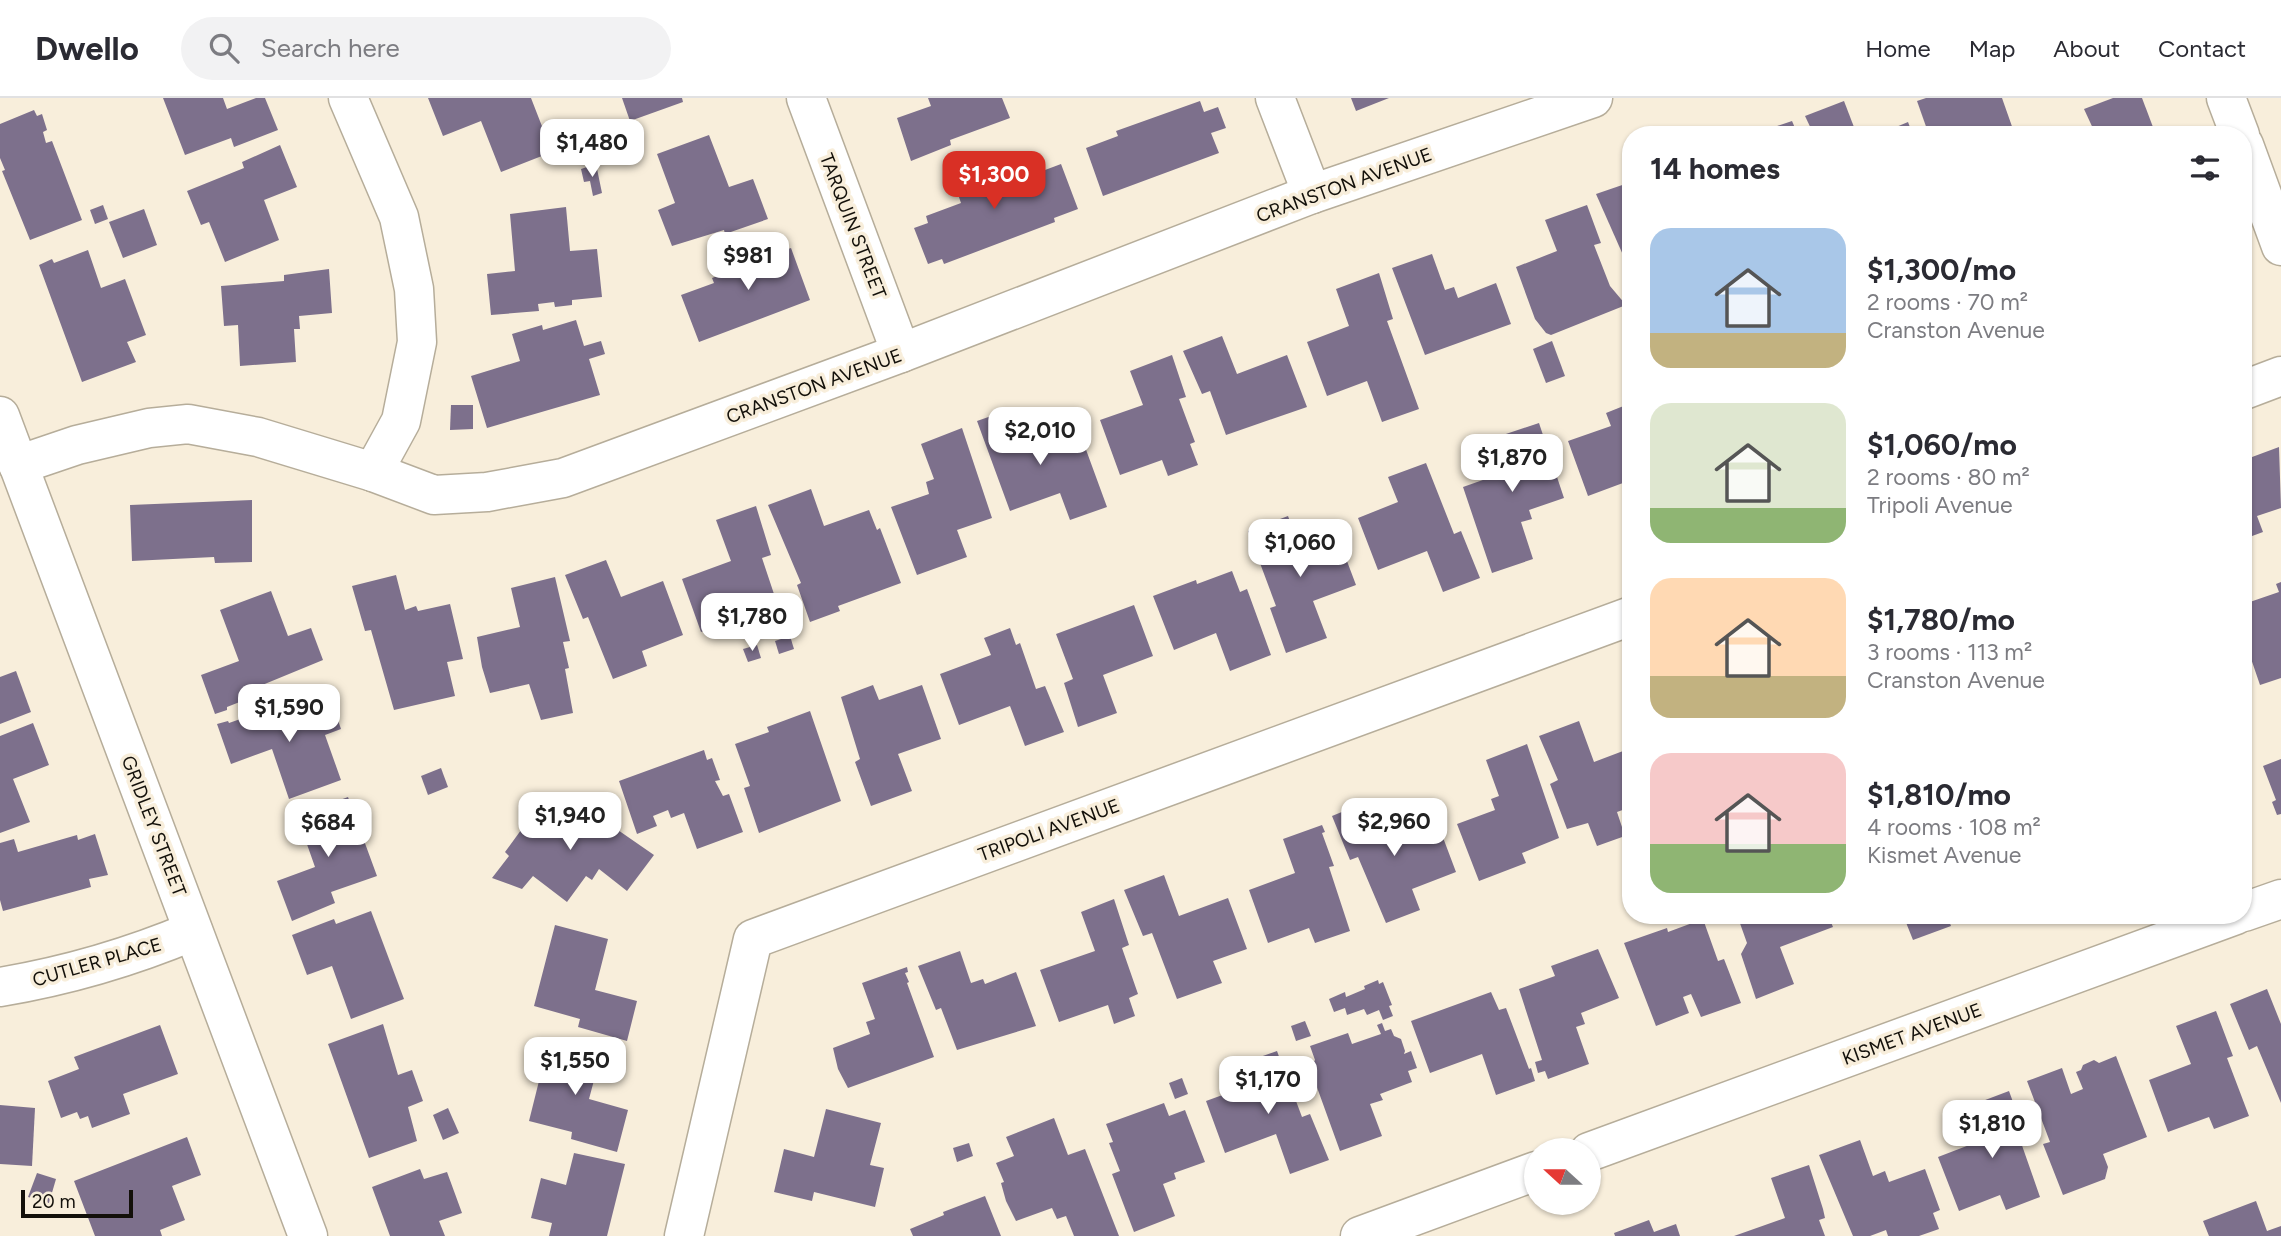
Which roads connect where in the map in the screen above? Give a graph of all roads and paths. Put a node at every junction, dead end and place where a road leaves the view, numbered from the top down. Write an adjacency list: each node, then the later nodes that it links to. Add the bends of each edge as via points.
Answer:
1 (348, 98): 15 (street, via 399,217 414,289 417,342 401,421)
2 (806, 98): 10 (street, TARQUIN STREET)
3 (1275, 98): 8 (street)
4 (1592, 98): 8 (street, CRANSTON AVENUE)
5 (2226, 98): 6 (street)
6 (2237, 126)
7 (2252, 167): 9 (street)
8 (1312, 194): 10 (street, CRANSTON AVENUE)
9 (2281, 246)
10 (901, 353): 15 (street, CRANSTON AVENUE, via 562,478 487,492 434,495)
11 (2281, 376): 12 (street)
12 (2252, 387)
13 (0, 416): 14 (street, GRIDLEY STREET)
14 (18, 466): 15 (street, CRANSTON AVENUE, via 89,442 149,428 188,425 258,437); 20 (street, GRIDLEY STREET)
15 (373, 472)
16 (1622, 619): 25 (street, TRIPOLI AVENUE, via 753,939)
17 (2281, 899): 18 (street)
18 (2252, 909)
19 (2211, 924): 22 (street, KISMET AVENUE)
20 (193, 931): 21 (street, CUTLER PLACE, via 142,952); 24 (street, GRIDLEY STREET)
21 (0, 987)
22 (1601, 1148)
23 (1524, 1175): 26 (street)
24 (308, 1236)
25 (684, 1236)
26 (1360, 1236)

